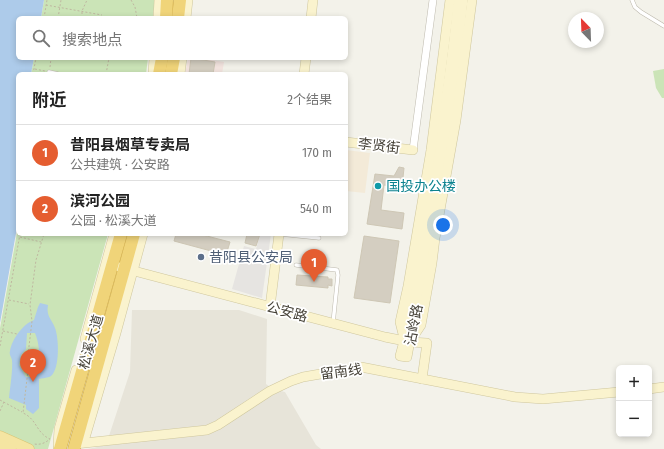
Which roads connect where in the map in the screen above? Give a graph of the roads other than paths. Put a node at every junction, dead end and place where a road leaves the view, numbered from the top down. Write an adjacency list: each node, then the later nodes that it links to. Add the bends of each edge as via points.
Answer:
1 (159, 0): 12 (street)
2 (167, 0): 13 (highway)
3 (180, 0): 14 (highway)
4 (188, 0): 15 (street)
5 (313, 0): 16 (street)
6 (433, 0): 29 (street)
7 (450, 0): 42 (street, via 431,150 400,322)
8 (458, 0): 42 (street, 沾岭路, via 439,146)
9 (464, 0): 42 (street, 沾岭路, via 450,120)
10 (472, 0): 42 (street, via 456,120 427,294 421,325)
11 (632, 0): 17 (lane, via 641,12)
12 (158, 16)
13 (166, 16)
14 (178, 16)
15 (186, 16)
16 (311, 16)
17 (664, 26)
18 (154, 60): 23 (street)
19 (162, 60): 24 (highway)
20 (174, 60): 25 (highway)
21 (182, 60): 26 (street)
22 (306, 60): 27 (street)
23 (153, 72)
24 (159, 72)
25 (171, 72)
26 (180, 72)
27 (304, 72)
28 (348, 142): 29 (street, 李贤街)
29 (413, 150)
30 (113, 236): 52 (street, via 59,429)
31 (120, 236): 38 (highway, 松溪大道)
32 (134, 236): 39 (highway, 松溪大道)
33 (142, 236): 39 (street)
34 (279, 236): 40 (street)
35 (299, 236): 36 (lane)
36 (319, 238)
37 (296, 265): 41 (lane, via 337,270)
38 (112, 266): 39 (street, 公安路); 52 (highway, 松溪大道)
39 (129, 270): 40 (street, 公安路); 49 (highway, 松溪大道)
40 (270, 307): 41 (street, 公安路)
41 (333, 324): 42 (street, 公安路)
42 (408, 341): 43 (street, 公安路, via 427,343)
43 (422, 379): 46 (street, 留南线, via 515,397 543,399); 49 (street, 留南线, via 361,367 303,377 270,391 207,430)
44 (664, 387): 45 (street)
45 (652, 389)
46 (616, 392)
47 (0, 436): 51 (main road)
48 (0, 444): 50 (main road)
49 (75, 447)
50 (11, 449)
51 (29, 449)
52 (58, 449)

